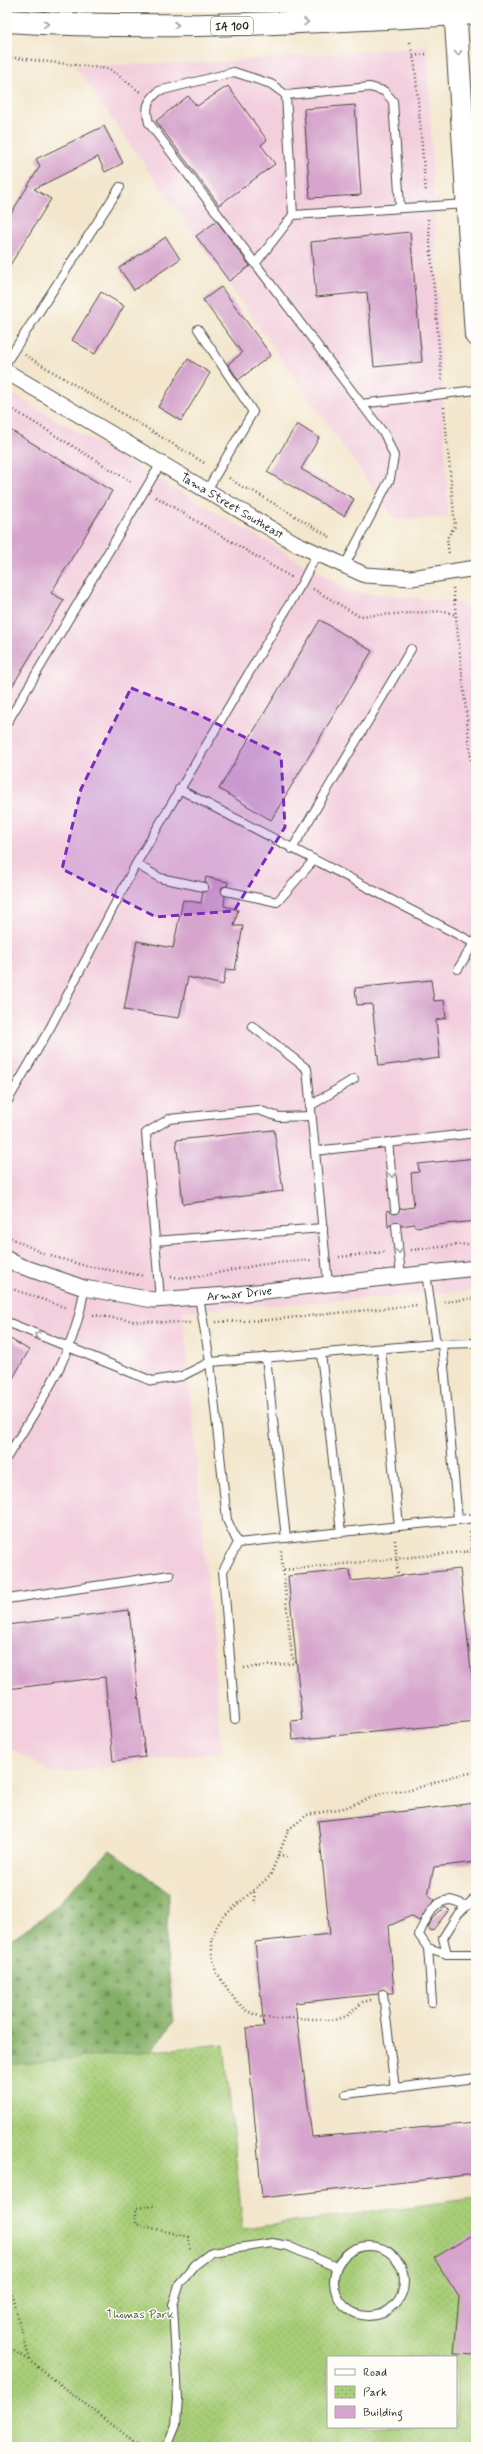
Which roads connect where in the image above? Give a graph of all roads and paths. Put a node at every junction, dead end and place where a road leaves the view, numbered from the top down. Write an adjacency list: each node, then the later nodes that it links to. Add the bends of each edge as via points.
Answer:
1 (462, 12): 2 (main road, IA 100, one-way to 1, via 234,26); 10 (main road, one-way to 10)
2 (7, 21)
3 (410, 42): 5 (path)
4 (426, 54): 5 (path)
5 (413, 56): 11 (path)
6 (7, 57): 8 (path, via 110,69)
7 (286, 95): 8 (lane, via 271,84 234,72 159,91); 12 (lane, via 370,87 384,91 393,101); 13 (lane)
8 (150, 99): 14 (lane, via 146,109 149,123)
9 (120, 187): 17 (lane)
10 (468, 204): 11 (lane); 16 (main road)
11 (427, 205): 12 (lane); 21 (path)
12 (400, 207): 13 (lane)
13 (293, 215): 14 (lane)
14 (255, 264): 22 (lane)
15 (198, 329): 25 (lane, via 253,412)
16 (476, 335)
17 (15, 349): 18 (lane); 25 (path)
18 (7, 361)
19 (7, 372): 24 (street, Tama Street Southeast)
20 (476, 390): 21 (lane)
21 (443, 394): 22 (lane); 32 (path, via 454,526 448,538)
22 (362, 404): 30 (lane, via 385,435 394,456 390,479)
23 (7, 406): 26 (path)
24 (161, 463): 26 (lane); 27 (street, Tama Street Southeast)
25 (218, 471): 27 (lane); 28 (path)
26 (145, 490): 33 (path); 36 (lane)
27 (207, 490): 29 (street, Tama Street Southeast)
28 (330, 537)
29 (318, 553): 30 (street, Tama Street Southeast); 33 (lane)
30 (345, 565): 32 (street, Tama Street Southeast, via 365,575 411,578)
31 (476, 568): 32 (street, Tama Street Southeast)
32 (451, 572): 34 (path)
33 (302, 583): 34 (path, via 359,616 445,610); 37 (lane)
34 (456, 616): 38 (path)
35 (411, 648): 39 (lane)
36 (7, 723)
37 (179, 789): 39 (lane); 41 (lane)
38 (476, 806)
39 (292, 848): 40 (lane)
40 (314, 860): 43 (lane, via 277,902); 44 (lane)
41 (136, 864): 42 (lane, via 160,878); 48 (lane, via 50,1028)
42 (204, 887)
43 (226, 891)
44 (475, 944): 45 (lane)
45 (458, 969)
46 (252, 1026): 49 (lane, via 306,1069)
47 (354, 1079): 49 (lane)
48 (7, 1102)
49 (310, 1106): 50 (lane)
50 (311, 1116): 53 (lane); 58 (lane, via 279,1117 258,1110 169,1119 146,1133)
51 (476, 1132): 52 (lane)
52 (388, 1142): 53 (lane); 54 (lane, one-way to 54)
53 (315, 1151): 56 (lane)
54 (395, 1209)
55 (396, 1226): 60 (lane)
56 (323, 1228): 58 (lane); 62 (lane)
57 (7, 1236): 65 (path, via 48,1256 113,1272)
58 (155, 1242): 65 (lane)
59 (476, 1243): 60 (path)
60 (399, 1251): 62 (path); 66 (lane)
61 (7, 1259): 68 (street, Armar Drive)
62 (326, 1259): 65 (path, via 264,1264 191,1278); 67 (lane)
63 (476, 1268): 64 (street, Armar Drive)
64 (426, 1273): 66 (street, Armar Drive); 73 (lane)
65 (158, 1276): 70 (lane)
66 (401, 1276): 67 (street, Armar Drive)
67 (328, 1284): 69 (street, Armar Drive)
68 (84, 1288): 70 (street, Armar Drive); 74 (lane, via 81,1312)
69 (199, 1297): 70 (street, Armar Drive); 78 (lane)
70 (160, 1299)
71 (7, 1322): 74 (lane, one-way to 71)
72 (476, 1343): 73 (lane)
73 (439, 1344): 75 (lane); 81 (lane)
74 (68, 1347): 78 (lane, via 152,1381 182,1376); 79 (lane, via 52,1382)
75 (380, 1348): 76 (lane); 82 (lane)
76 (321, 1353): 77 (lane); 83 (lane)
77 (266, 1358): 78 (lane); 84 (lane)
78 (210, 1362): 85 (lane, via 226,1520)
79 (7, 1457)
80 (472, 1519): 81 (lane); 86 (path)
81 (458, 1520): 82 (lane)
82 (397, 1527): 83 (lane); 87 (path)
83 (342, 1533): 84 (lane)
84 (283, 1538): 85 (lane); 88 (path)
85 (238, 1543): 95 (lane, via 223,1571)
86 (472, 1551): 87 (path); 91 (path)
87 (396, 1558): 88 (path); 90 (path)
88 (284, 1570): 95 (path, via 292,1657 297,1663)
89 (170, 1575): 92 (lane)
90 (398, 1576)
91 (476, 1596)
92 (7, 1599)
93 (476, 1639): 94 (path)
94 (468, 1641)
95 (231, 1668): 96 (lane)
96 (235, 1719)
97 (476, 1772): 98 (path, via 454,1776 411,1790 383,1793 344,1808 306,1815 289,1830)
98 (278, 1855): 99 (path); 100 (path, via 270,1876)
99 (287, 1856)
100 (254, 1892): 102 (path); 107 (path, via 224,1916 216,1927 212,1941 216,1972 234,2000 261,2017 322,2020 347,2016 369,2000)
101 (476, 1897): 103 (lane)
102 (255, 1904)
103 (467, 1906): 104 (lane, via 449,1900 437,1905 426,1919 419,1935); 105 (lane, via 458,1914 443,1938)
104 (428, 1948): 105 (lane); 108 (lane)
105 (447, 1954): 106 (lane)
106 (476, 1954)
107 (383, 1997): 110 (lane)
108 (432, 2002)
109 (476, 2078): 110 (lane)
110 (394, 2089): 111 (lane)
111 (346, 2094)
112 (154, 2206): 113 (path, via 136,2208 136,2224 189,2237)
113 (192, 2268): 114 (lane, via 212,2252 272,2243 288,2246); 119 (lane, via 180,2283 173,2305 178,2400 176,2424)
114 (336, 2268): 114 (lane, via 343,2257 353,2250 364,2246 382,2249 397,2259 403,2270 405,2282 402,2294 396,2305 387,2312 366,2317 355,2314 338,2300 334,2278)
115 (7, 2278): 117 (path)
116 (7, 2347): 117 (path)
117 (30, 2361): 118 (path)
118 (141, 2447)
119 (167, 2447)

